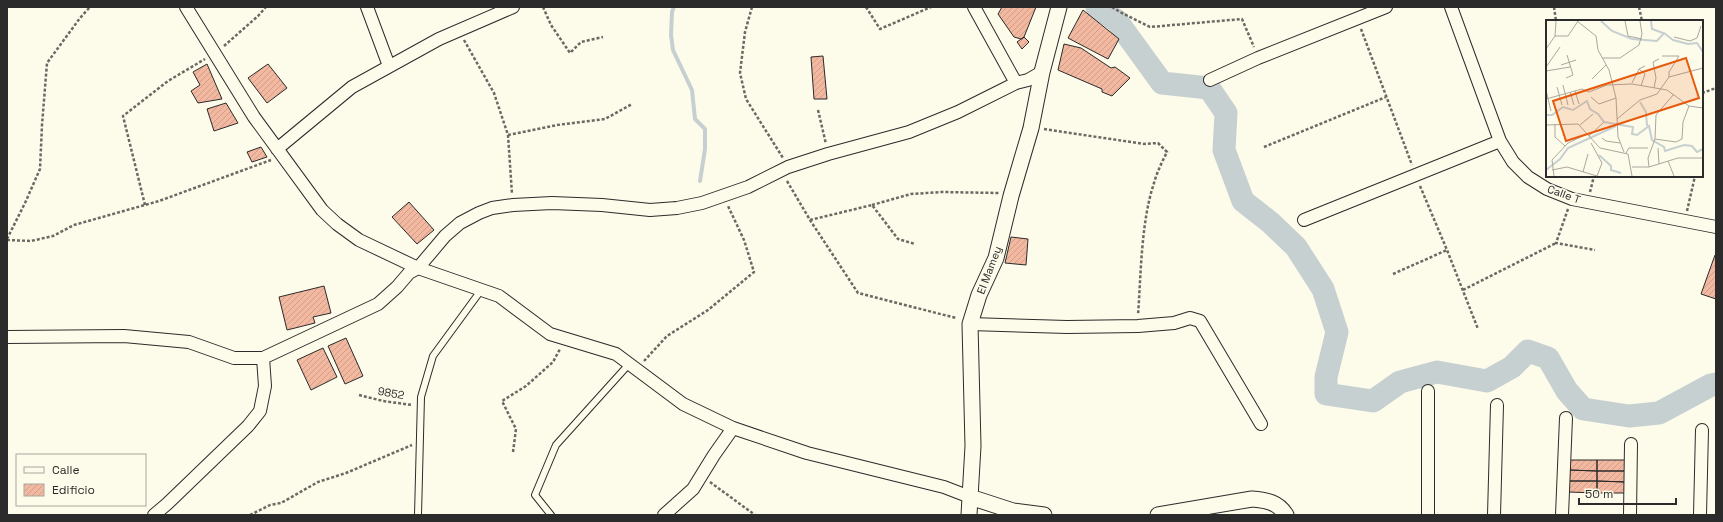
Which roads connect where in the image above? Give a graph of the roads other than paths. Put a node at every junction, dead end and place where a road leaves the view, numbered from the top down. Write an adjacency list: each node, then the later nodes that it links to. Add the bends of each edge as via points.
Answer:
1 (186, 7): 13 (street, via 254,117)
2 (367, 7): 8 (street)
3 (513, 7): 8 (street)
4 (974, 7): 11 (street)
5 (1059, 7): 9 (street, El Mamey)
6 (1386, 7): 10 (street)
7 (1451, 7): 12 (street, Calle T)
8 (389, 66): 13 (street, via 352,87)
9 (1042, 72): 11 (street); 18 (street, El Mamey, via 1031,128 996,258)
10 (1210, 80)
11 (1016, 83): 16 (street, via 958,112 909,132 785,168 748,187 702,203 664,210 570,204 492,208 460,223 445,236)
12 (1500, 141): 14 (street); 15 (street, Calle T, via 1513,162 1528,177 1547,189 1572,199)
13 (279, 152): 16 (street, via 322,210 337,224 359,240)
14 (1304, 220)
15 (1716, 227)
16 (418, 268): 17 (street); 20 (street, via 409,273 378,304)
17 (482, 290): 21 (street, via 505,299 550,334 609,351); 31 (lane, via 433,356 421,397)
18 (970, 324): 25 (street, via 1067,327 1138,326 1174,323 1190,318 1200,321); 29 (street, El Mamey, via 973,446)
19 (7, 337): 20 (street, via 124,336 189,342 234,358)
20 (264, 358): 30 (street, via 265,386 260,411 248,426)
21 (633, 366): 26 (street, via 684,404); 32 (lane, via 556,445 535,495)
22 (1428, 391): 38 (street)
23 (1497, 405): 39 (street)
24 (1566, 418): 40 (street)
25 (1261, 424)
26 (734, 428): 29 (street, via 807,453 944,487); 33 (street, via 693,489)
27 (1702, 430): 42 (street)
28 (1631, 444): 41 (street)
29 (970, 497): 34 (street, El Mamey); 35 (street, via 1013,511)
30 (154, 515)
31 (418, 515)
32 (551, 515)
33 (664, 515)
34 (969, 515)
35 (1044, 515)
36 (1158, 515): 37 (street, via 1252,499 1275,504)
37 (1286, 515)
38 (1428, 515)
39 (1494, 515)
40 (1562, 515)
41 (1630, 515)
42 (1700, 515)

